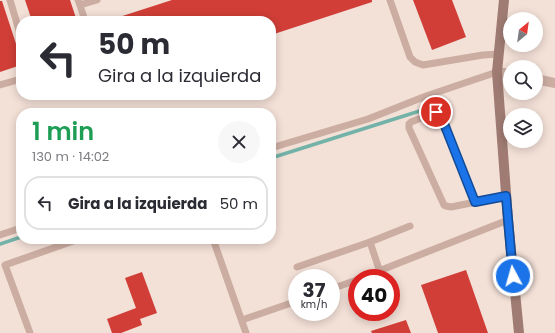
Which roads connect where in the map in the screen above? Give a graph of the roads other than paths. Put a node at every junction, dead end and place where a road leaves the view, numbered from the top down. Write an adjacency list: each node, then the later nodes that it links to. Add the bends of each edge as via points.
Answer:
1 (10, 0): 7 (lane)
2 (97, 0): 5 (lane)
3 (390, 0): 8 (lane, via 410,57 415,62 423,65)
4 (504, 0): 8 (street)
5 (79, 3): 6 (lane)
6 (83, 16)
7 (16, 20)
8 (498, 54): 9 (street)
9 (497, 72): 10 (street); 15 (lane, via 368,119); 16 (street)
10 (503, 73)
11 (16, 80): 14 (lane)
12 (543, 80): 13 (street)
13 (555, 83)
14 (0, 85)
15 (276, 147)
16 (506, 196): 17 (lane); 18 (street)
17 (475, 202): 17 (lane, via 444,205 409,128 411,122 436,112 439,114)
18 (508, 220): 28 (lane); 33 (street)
19 (410, 226): 22 (lane)
20 (16, 230): 21 (lane)
21 (0, 235)
22 (370, 242): 26 (lane); 27 (lane)
23 (65, 244): 25 (lane)
24 (215, 244): 30 (lane)
25 (3, 266): 31 (lane)
26 (297, 267)
27 (379, 269)
28 (387, 269)
29 (288, 304): 30 (lane)
30 (242, 320): 32 (lane)
31 (30, 333)
32 (246, 333)
33 (519, 333)

